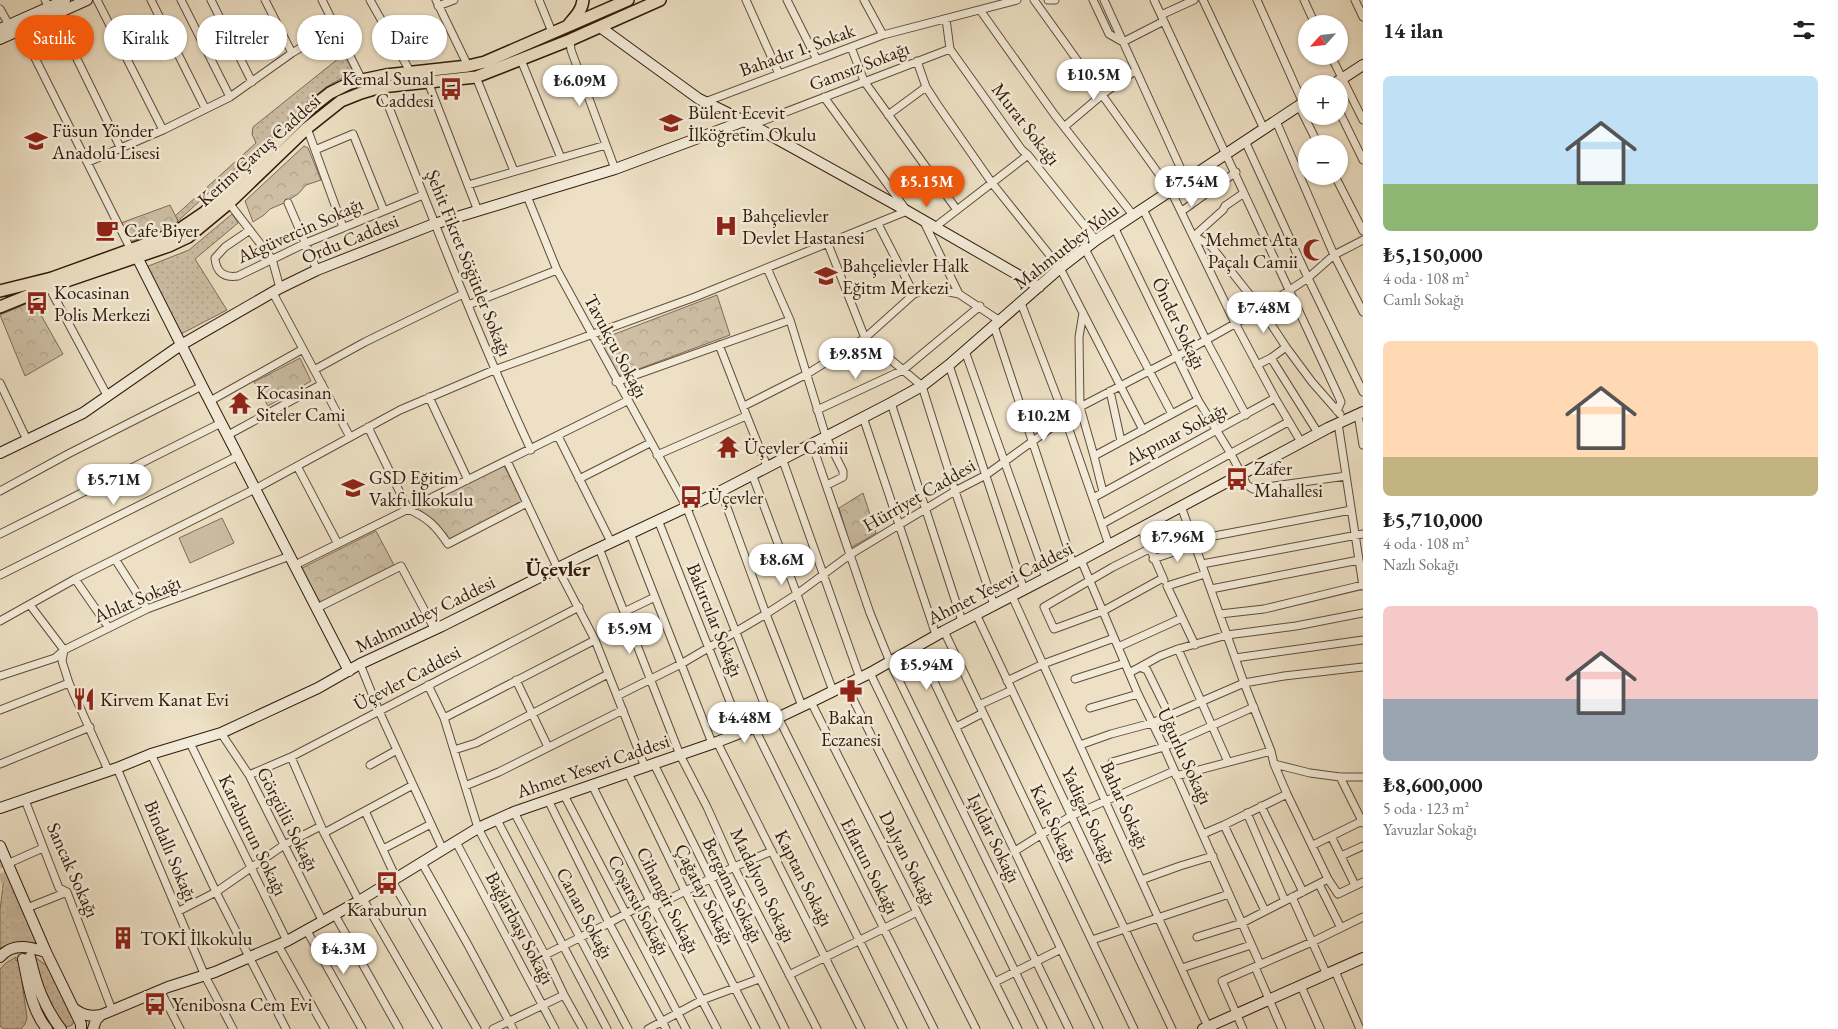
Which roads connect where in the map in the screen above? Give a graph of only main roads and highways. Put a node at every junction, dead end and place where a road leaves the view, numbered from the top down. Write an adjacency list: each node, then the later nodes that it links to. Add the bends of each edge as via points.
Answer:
1 (585, 0): 5 (main road)
2 (628, 0): 4 (main road, Kerim Çavuş Caddesi)
3 (660, 0): 6 (main road, Kerim Çavuş Caddesi)
4 (594, 14): 5 (main road, Kerim Çavuş Caddesi); 6 (main road)
5 (568, 26): 7 (main road, Kerim Çavuş Caddesi, via 485,62 386,75 348,84 330,93 205,212)
6 (600, 27): 7 (main road, Kerim Çavuş Caddesi, via 476,77 381,88 341,101 188,237 169,246)
7 (134, 253): 8 (main road, Kerim Çavuş Caddesi); 9 (main road, Kerim Çavuş Caddesi)
8 (0, 292): 9 (main road, via 4,301)
9 (0, 307)

